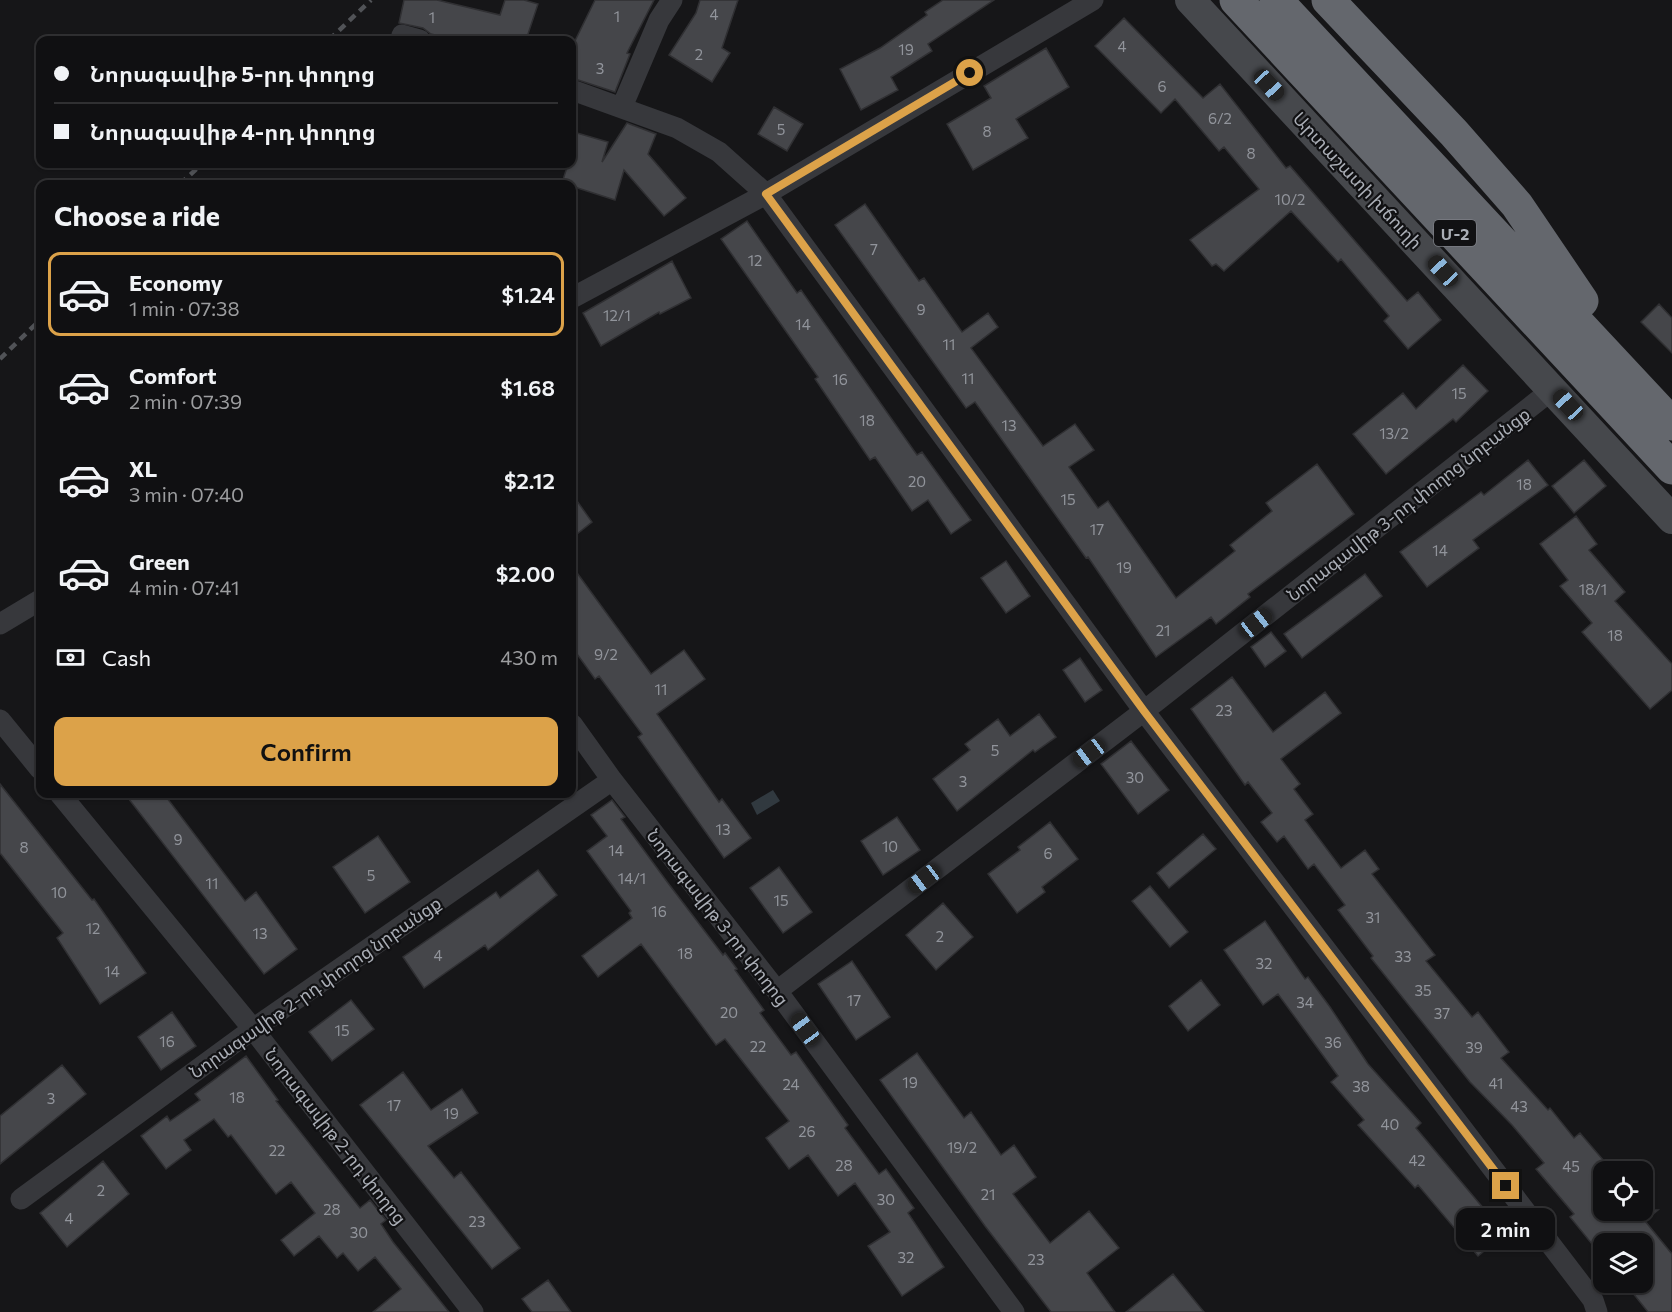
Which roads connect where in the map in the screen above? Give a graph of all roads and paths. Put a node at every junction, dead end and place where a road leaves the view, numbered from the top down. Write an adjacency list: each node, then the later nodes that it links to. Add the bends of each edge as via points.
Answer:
1 (672, 0): 8 (street, via 659,20)
2 (1093, 0): 9 (street)
3 (1190, 0): 12 (street, Արտաշատի խճուղի)
4 (1236, 0): 14 (highway, Արտաշատի խճուղի / Մ-2)
5 (1276, 0): 11 (highway, Մ-2)
6 (1328, 0): 11 (highway, via 1517,205)
7 (576, 91): 8 (street)
8 (622, 107): 9 (street, via 677,128 719,152)
9 (766, 194): 10 (street); 18 (street)
10 (576, 296)
11 (1640, 387): 13 (highway, Մ-2)
12 (1553, 389): 15 (street, Արտաշատի խճուղի); 18 (street, Նորագավիթ 3-րդ փողոց նրբանցք)
13 (1672, 424)
14 (1672, 468)
15 (1672, 519)
16 (36, 602): 17 (street)
17 (0, 624)
18 (1144, 711): 24 (street, Նորագավիթ 3-րդ փողոց նրբանցք); 29 (street, via 1593,1300)
19 (0, 720): 21 (street)
20 (576, 730): 22 (street, Նորագավիթ 3-րդ փողոց)
21 (36, 764)
22 (612, 780): 24 (street, Նորագավիթ 3-րդ փողոց); 25 (street, Նորագավիթ 2-րդ փողոց նրբանցք)
23 (63, 798): 25 (street, Նորագավիթ 2-րդ փողոց)
24 (777, 991): 28 (street, Նորագավիթ 3-րդ փողոց)
25 (253, 1029): 26 (street, Նորագավիթ 2-րդ փողոց նրբանցք); 27 (street, Նորագավիթ 2-րդ փողոց)
26 (21, 1198)
27 (473, 1312)
28 (1014, 1312)
29 (1597, 1312)

